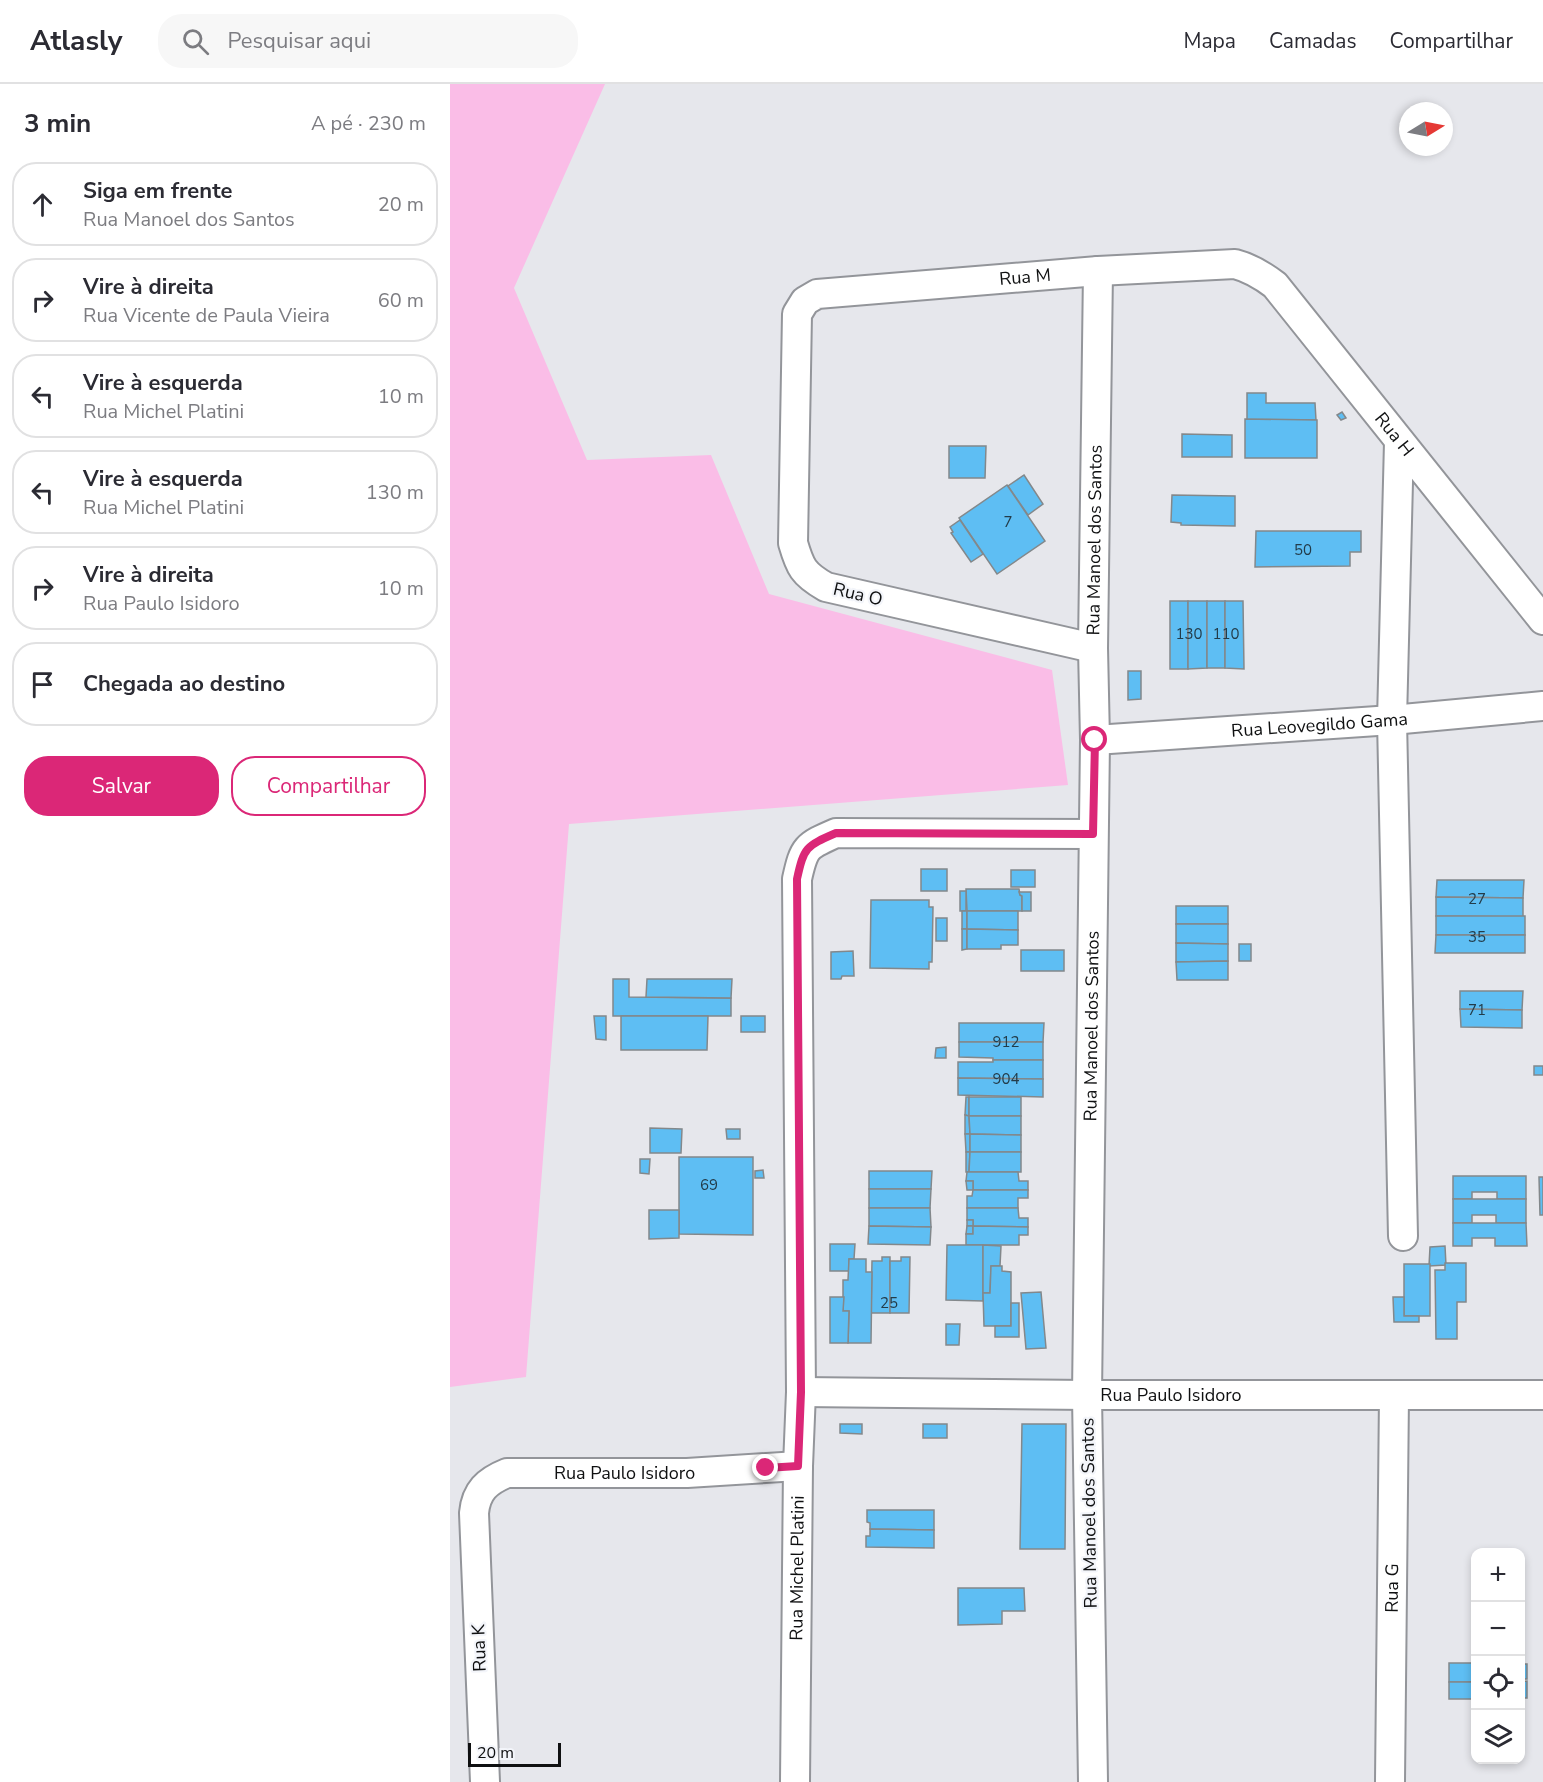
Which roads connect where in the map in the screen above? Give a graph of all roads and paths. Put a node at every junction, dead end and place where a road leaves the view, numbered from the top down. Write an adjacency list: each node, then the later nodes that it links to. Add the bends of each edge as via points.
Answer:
1 (1235, 264): 2 (street, Rua M); 4 (street, Rua H, via 1262,274 1275,285)
2 (1098, 271): 3 (street, Rua M); 6 (street, Rua Manoel dos Santos)
3 (817, 294): 6 (street, Rua O, via 805,301 797,314 793,543 799,565 826,587)
4 (1399, 442): 5 (street, Rua H); 8 (street)
5 (1543, 620)
6 (1093, 648): 9 (street, Rua Manoel dos Santos)
7 (1543, 706): 8 (street, Rua Leovegildo Gama)
8 (1392, 720): 9 (street, Rua Leovegildo Gama); 11 (street)
9 (1095, 740): 10 (street, Rua Manoel dos Santos)
10 (1093, 834): 12 (street, Rua Michel Platini, via 836,833 816,842 803,854 797,879); 13 (street, Rua Manoel dos Santos)
11 (1403, 1236)
12 (801, 1392): 13 (street, Rua Paulo Isidoro); 16 (street, Rua Michel Platini)
13 (1087, 1395): 14 (street, Rua Paulo Isidoro); 20 (street, Rua Manoel dos Santos)
14 (1394, 1395): 15 (street, Rua Paulo Isidoro); 21 (street, Rua G)
15 (1543, 1395)
16 (798, 1466): 17 (street, Rua Paulo Isidoro, via 687,1473 507,1473 484,1486 475,1501); 19 (street, Rua Michel Platini)
17 (474, 1513): 18 (street, Rua K)
18 (485, 1782)
19 (795, 1782)
20 (1093, 1782)
21 (1390, 1782)

